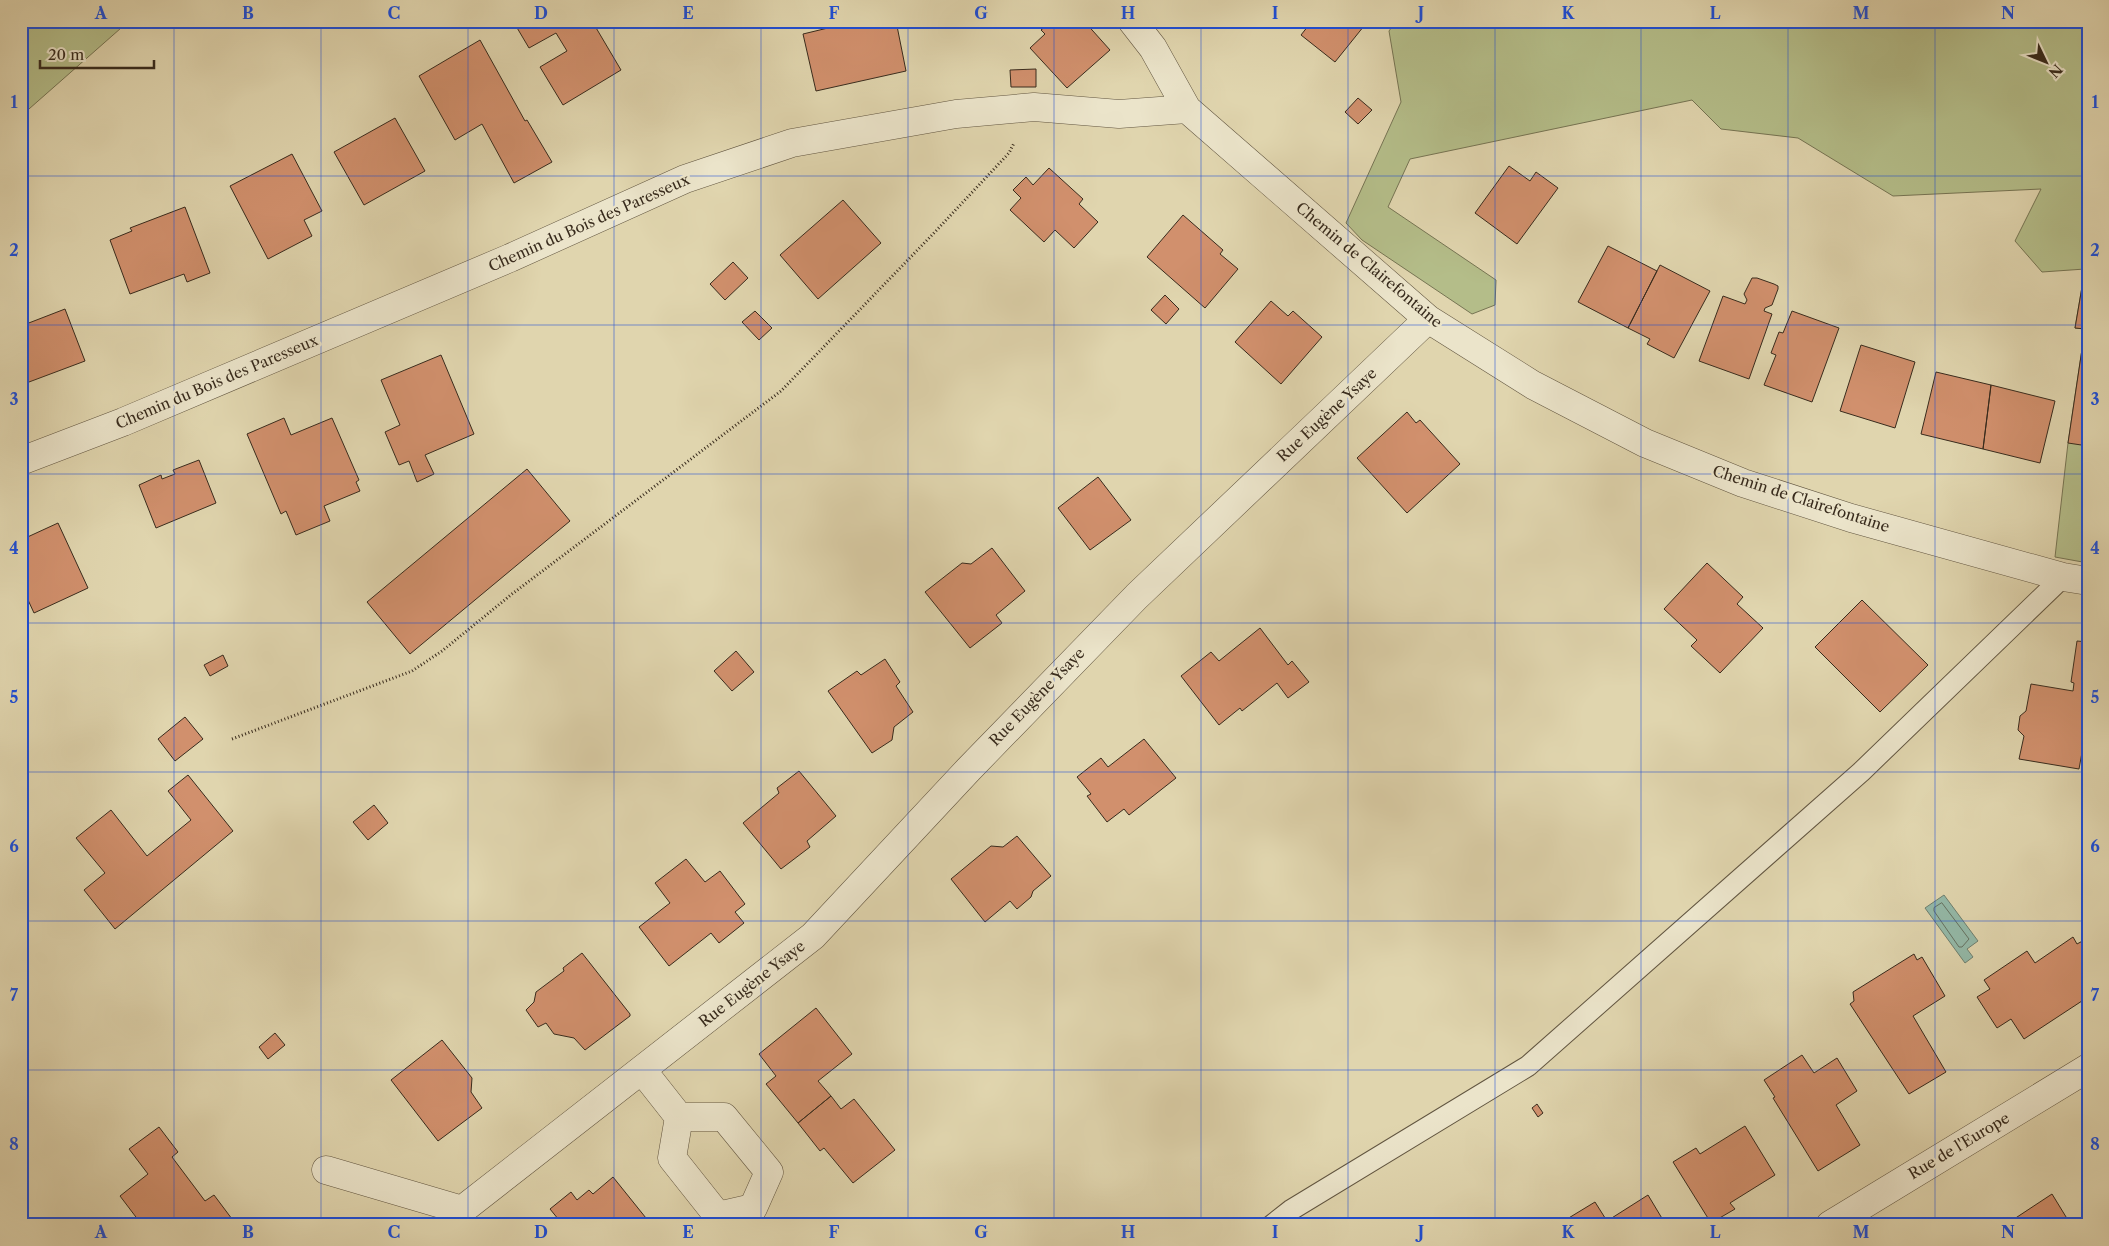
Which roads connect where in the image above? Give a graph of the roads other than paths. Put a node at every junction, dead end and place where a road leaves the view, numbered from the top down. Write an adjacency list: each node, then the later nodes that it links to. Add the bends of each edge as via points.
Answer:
1 (1132, 21): 2 (street, Chemin de Clairefontaine, via 1153,48)
2 (1187, 109): 3 (street, Chemin de Clairefontaine); 4 (street, Chemin du Bois des Paresseux, via 1119,114 1034,107 956,114 792,143 685,179 510,258 123,422)
3 (1428, 319): 5 (street, Chemin de Clairefontaine, via 1533,385 1645,443 1698,465 1851,518); 7 (street, Rue Eugène Ysaye, via 1137,596 813,936)
4 (21, 461)
5 (2075, 579): 10 (lane, via 1528,1066 1291,1210)
6 (2088, 1068): 11 (street, Rue de l'Europe)
7 (642, 1070): 8 (street); 9 (street, Rue Eugène Ysaye, via 462,1210)
8 (679, 1117)
9 (326, 1170)
10 (1272, 1225)
11 (1830, 1225)

